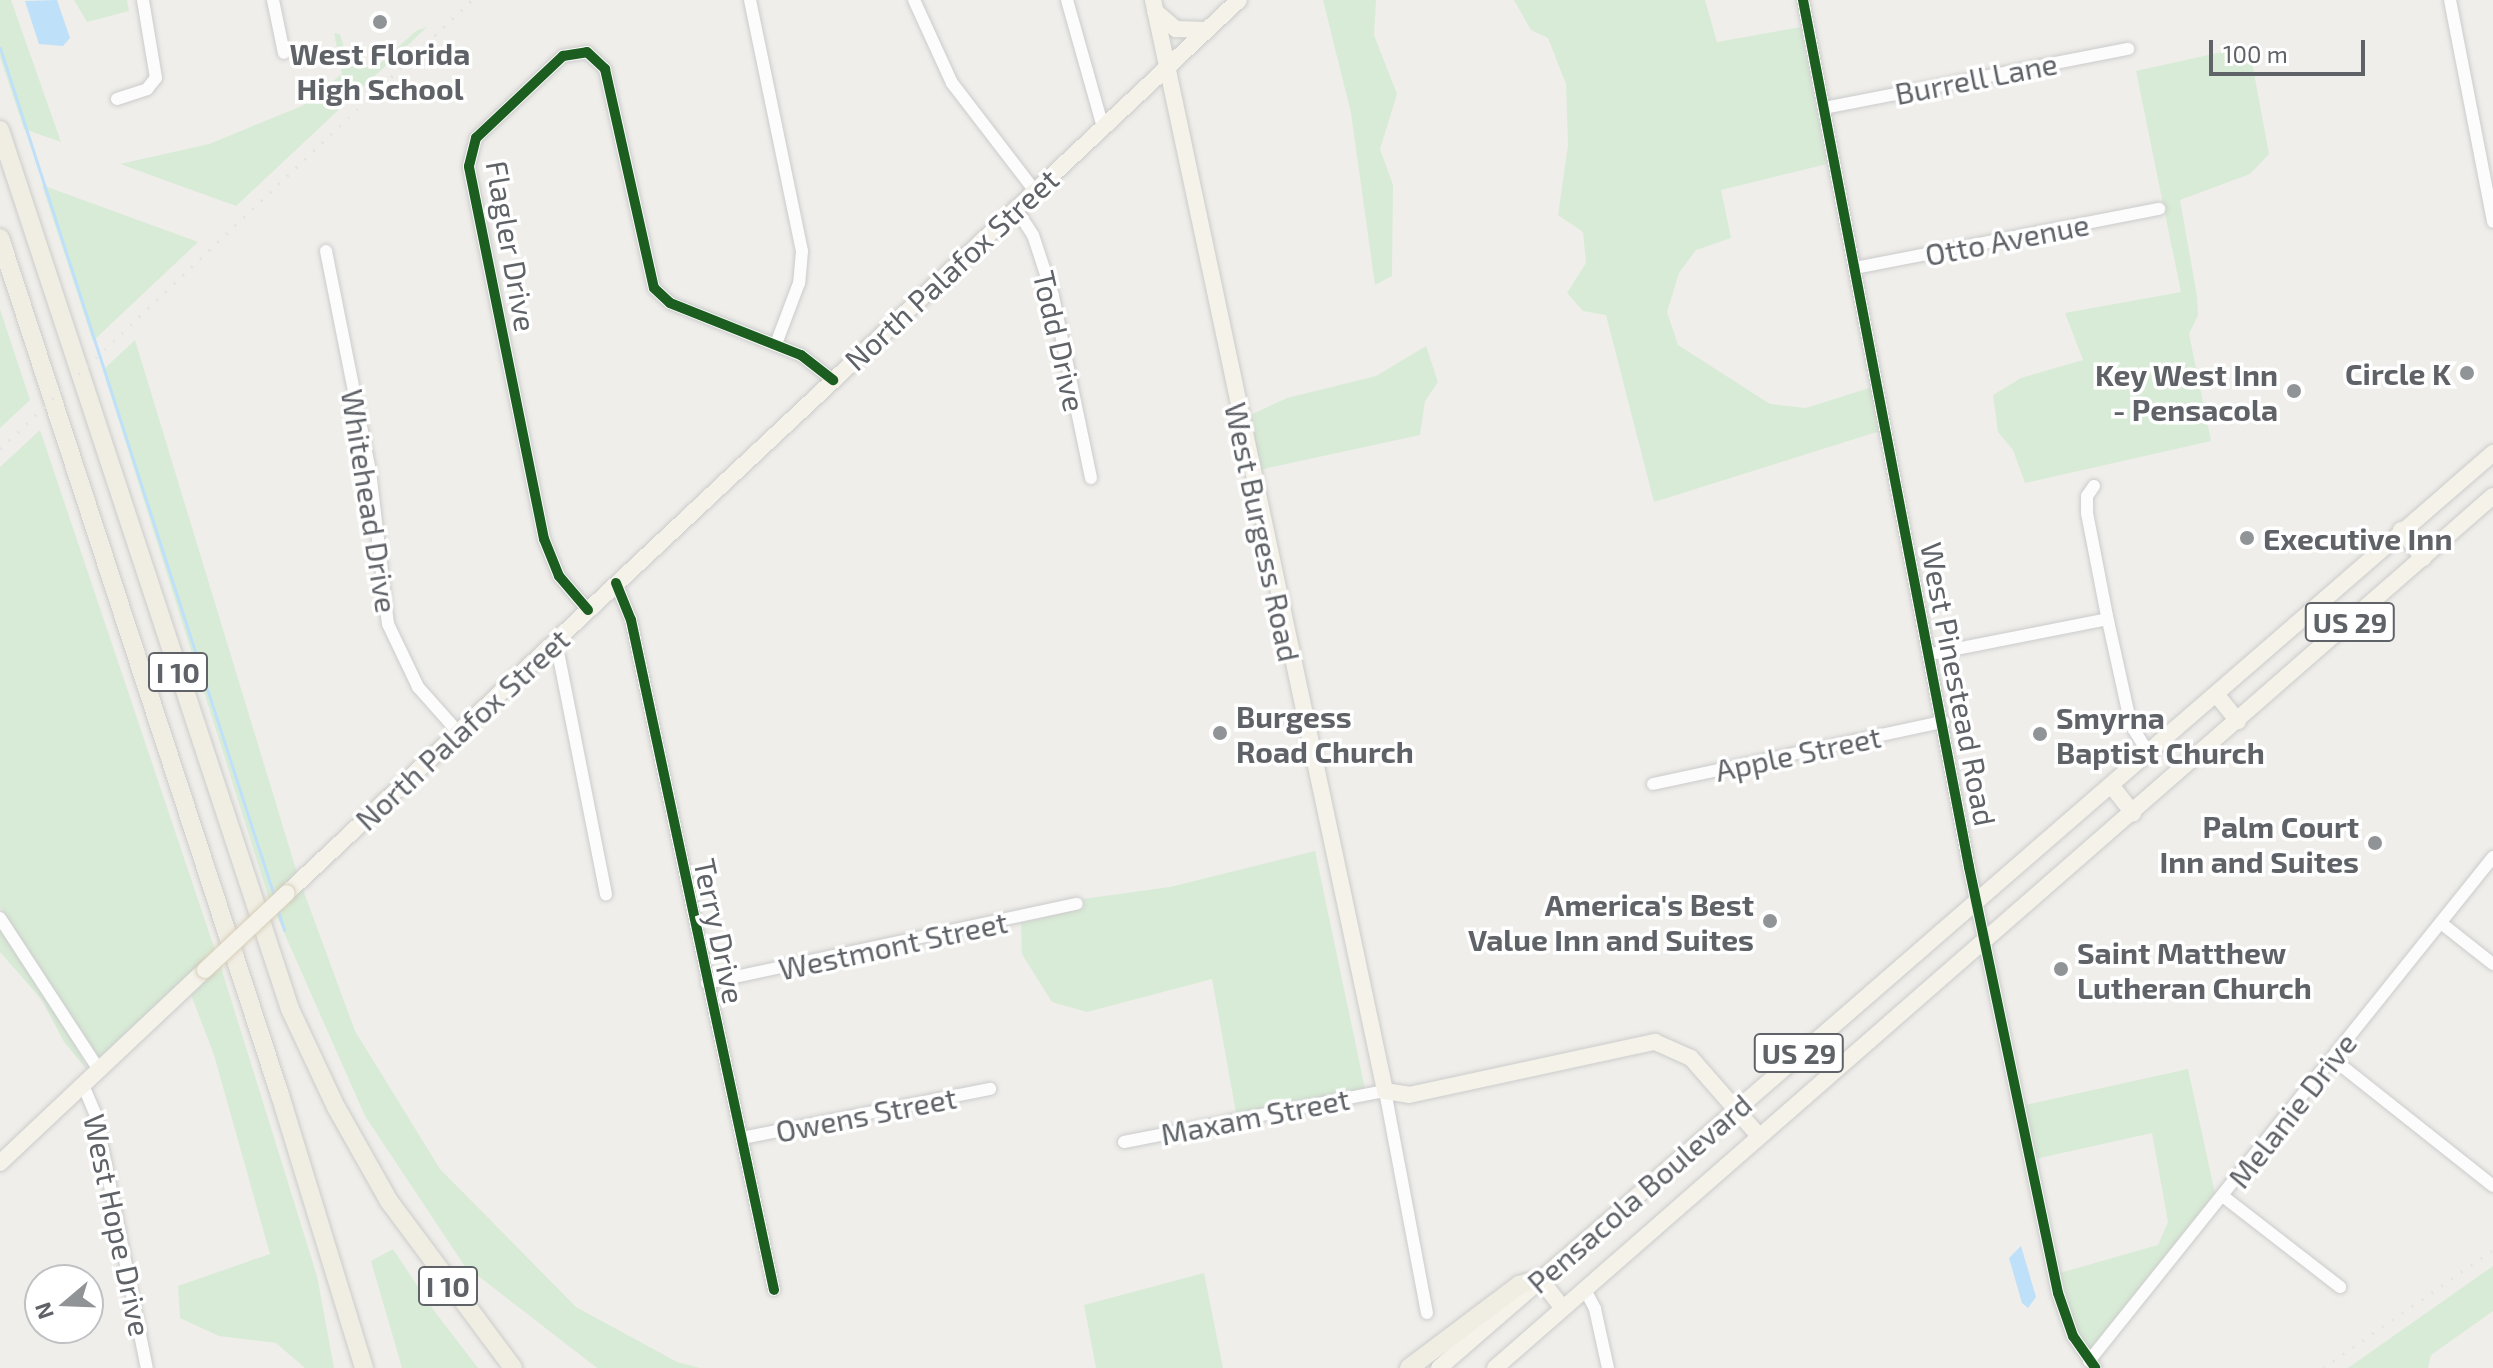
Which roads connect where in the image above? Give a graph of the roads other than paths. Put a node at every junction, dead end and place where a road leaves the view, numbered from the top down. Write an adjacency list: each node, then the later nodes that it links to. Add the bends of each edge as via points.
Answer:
1 (143, 0): 14 (street, via 156,78 147,89)
2 (273, 0): 12 (street)
3 (750, 0): 25 (street, via 797,223 801,275)
4 (914, 0): 18 (street, via 952,83)
5 (1067, 0): 16 (street)
6 (1239, 0): 10 (main road, North Palafox Street)
7 (1803, 0): 15 (street, West Pinestead Road)
8 (2450, 0): 21 (street)
9 (1154, 5): 10 (main road, via 1176,29); 13 (main road, West Burgess Road)
10 (1206, 30): 13 (main road, North Palafox Street)
11 (2128, 49): 15 (street, Burrell Lane)
12 (284, 53)
13 (1167, 67): 16 (main road, North Palafox Street); 59 (main road, West Burgess Road)
14 (117, 99)
15 (1824, 108): 24 (street, West Pinestead Road)
16 (1103, 127): 18 (main road, North Palafox Street)
17 (0, 130): 76 (highway, I 10, via 290,1009 336,1107 389,1201)
18 (1035, 191): 19 (main road, North Palafox Street)
19 (1016, 209): 26 (main road, North Palafox Street); 28 (street, Todd Drive, via 1033,235 1053,296)
20 (2159, 209): 24 (street, Otto Avenue)
21 (2493, 222)
22 (0, 238): 75 (highway, I 10, via 276,1080)
23 (326, 251): 41 (street, Whitehead Drive, via 370,471 388,624 418,687)
24 (1855, 268): 37 (street, West Pinestead Road)
25 (776, 344): 26 (street, Flagler Drive, via 801,355); 34 (street, Flagler Drive, via 670,303 654,288 605,69 595,55 579,51 563,56 476,138 469,166 544,539 559,576)
26 (833, 380): 33 (main road, North Palafox Street)
27 (2493, 453): 31 (main road, Pensacola Boulevard / US 29)
28 (1091, 478)
29 (2094, 486): 35 (street, via 2087,496 2087,513)
30 (2493, 496): 32 (main road, Pensacola Boulevard / US 29)
31 (2401, 530): 32 (main road); 38 (main road, Pensacola Boulevard / US 29)
32 (2423, 558): 39 (main road, Pensacola Boulevard / US 29)
33 (616, 583): 34 (main road, North Palafox Street); 54 (street, Terry Drive, via 631,620)
34 (588, 610): 36 (main road, North Palafox Street)
35 (2107, 619): 37 (street); 42 (street, via 2131,725)
36 (550, 646): 41 (main road, North Palafox Street); 47 (street, via 559,657)
37 (1931, 654): 40 (street, West Pinestead Road)
38 (2216, 694): 39 (main road); 42 (main road, Pensacola Boulevard / US 29)
39 (2238, 721): 45 (main road, Pensacola Boulevard / US 29)
40 (1943, 722): 43 (street, Apple Street); 48 (street, West Pinestead Road)
41 (458, 732): 56 (main road, North Palafox Street, bridge)
42 (2148, 752): 44 (main road, Pensacola Boulevard / US 29)
43 (1653, 784)
44 (2111, 785): 45 (main road); 48 (main road, Pensacola Boulevard / US 29)
45 (2133, 813): 52 (main road, Pensacola Boulevard / US 29)
46 (2493, 857): 51 (street, Melanie Drive)
47 (606, 894)
48 (1976, 900): 52 (street, West Pinestead Road); 60 (main road, Pensacola Boulevard / US 29)
49 (1077, 904): 54 (street, Westmont Street)
50 (0, 918): 56 (street)
51 (2441, 923): 53 (street); 55 (street, Melanie Drive)
52 (1985, 939): 61 (main road, Pensacola Boulevard / US 29); 73 (street, West Pinestead Road, via 2058,1293 2067,1325)
53 (2493, 964)
54 (707, 983): 62 (street, Terry Drive)
55 (2333, 1059): 65 (street); 66 (street, Melanie Drive)
56 (99, 1070): 57 (main road, North Palafox Street)
57 (83, 1085): 64 (main road, North Palafox Street); 74 (street, West Hope Drive, via 94,1107)
58 (990, 1089): 62 (street, Owens Street)
59 (1385, 1091): 60 (main road, via 1409,1095 1655,1042 1691,1058); 63 (street, Maxam Street); 72 (street, West Burgess Road)
60 (1735, 1109): 61 (main road); 67 (main road, Pensacola Boulevard / US 29)
61 (1759, 1136): 69 (main road, Pensacola Boulevard / US 29)
62 (742, 1138): 70 (street, Terry Drive)
63 (1124, 1142)
64 (0, 1163)
65 (2493, 1186)
66 (2224, 1197): 68 (street); 73 (street, Melanie Drive)
67 (1543, 1283): 71 (main road); 77 (highway, via 1519,1285); 78 (main road, Pensacola Boulevard / US 29); 79 (main road)
68 (2340, 1287)
69 (1584, 1288): 71 (main road, Pensacola Boulevard / US 29); 81 (street, via 1595,1309)
70 (774, 1290)
71 (1563, 1308): 80 (main road, Pensacola Boulevard / US 29)
72 (1427, 1313)
73 (2092, 1364)
74 (147, 1368)
75 (364, 1368)
76 (513, 1368)
77 (1409, 1368)
78 (1439, 1368)
79 (1453, 1368)
80 (1495, 1368)
81 (1608, 1368)

